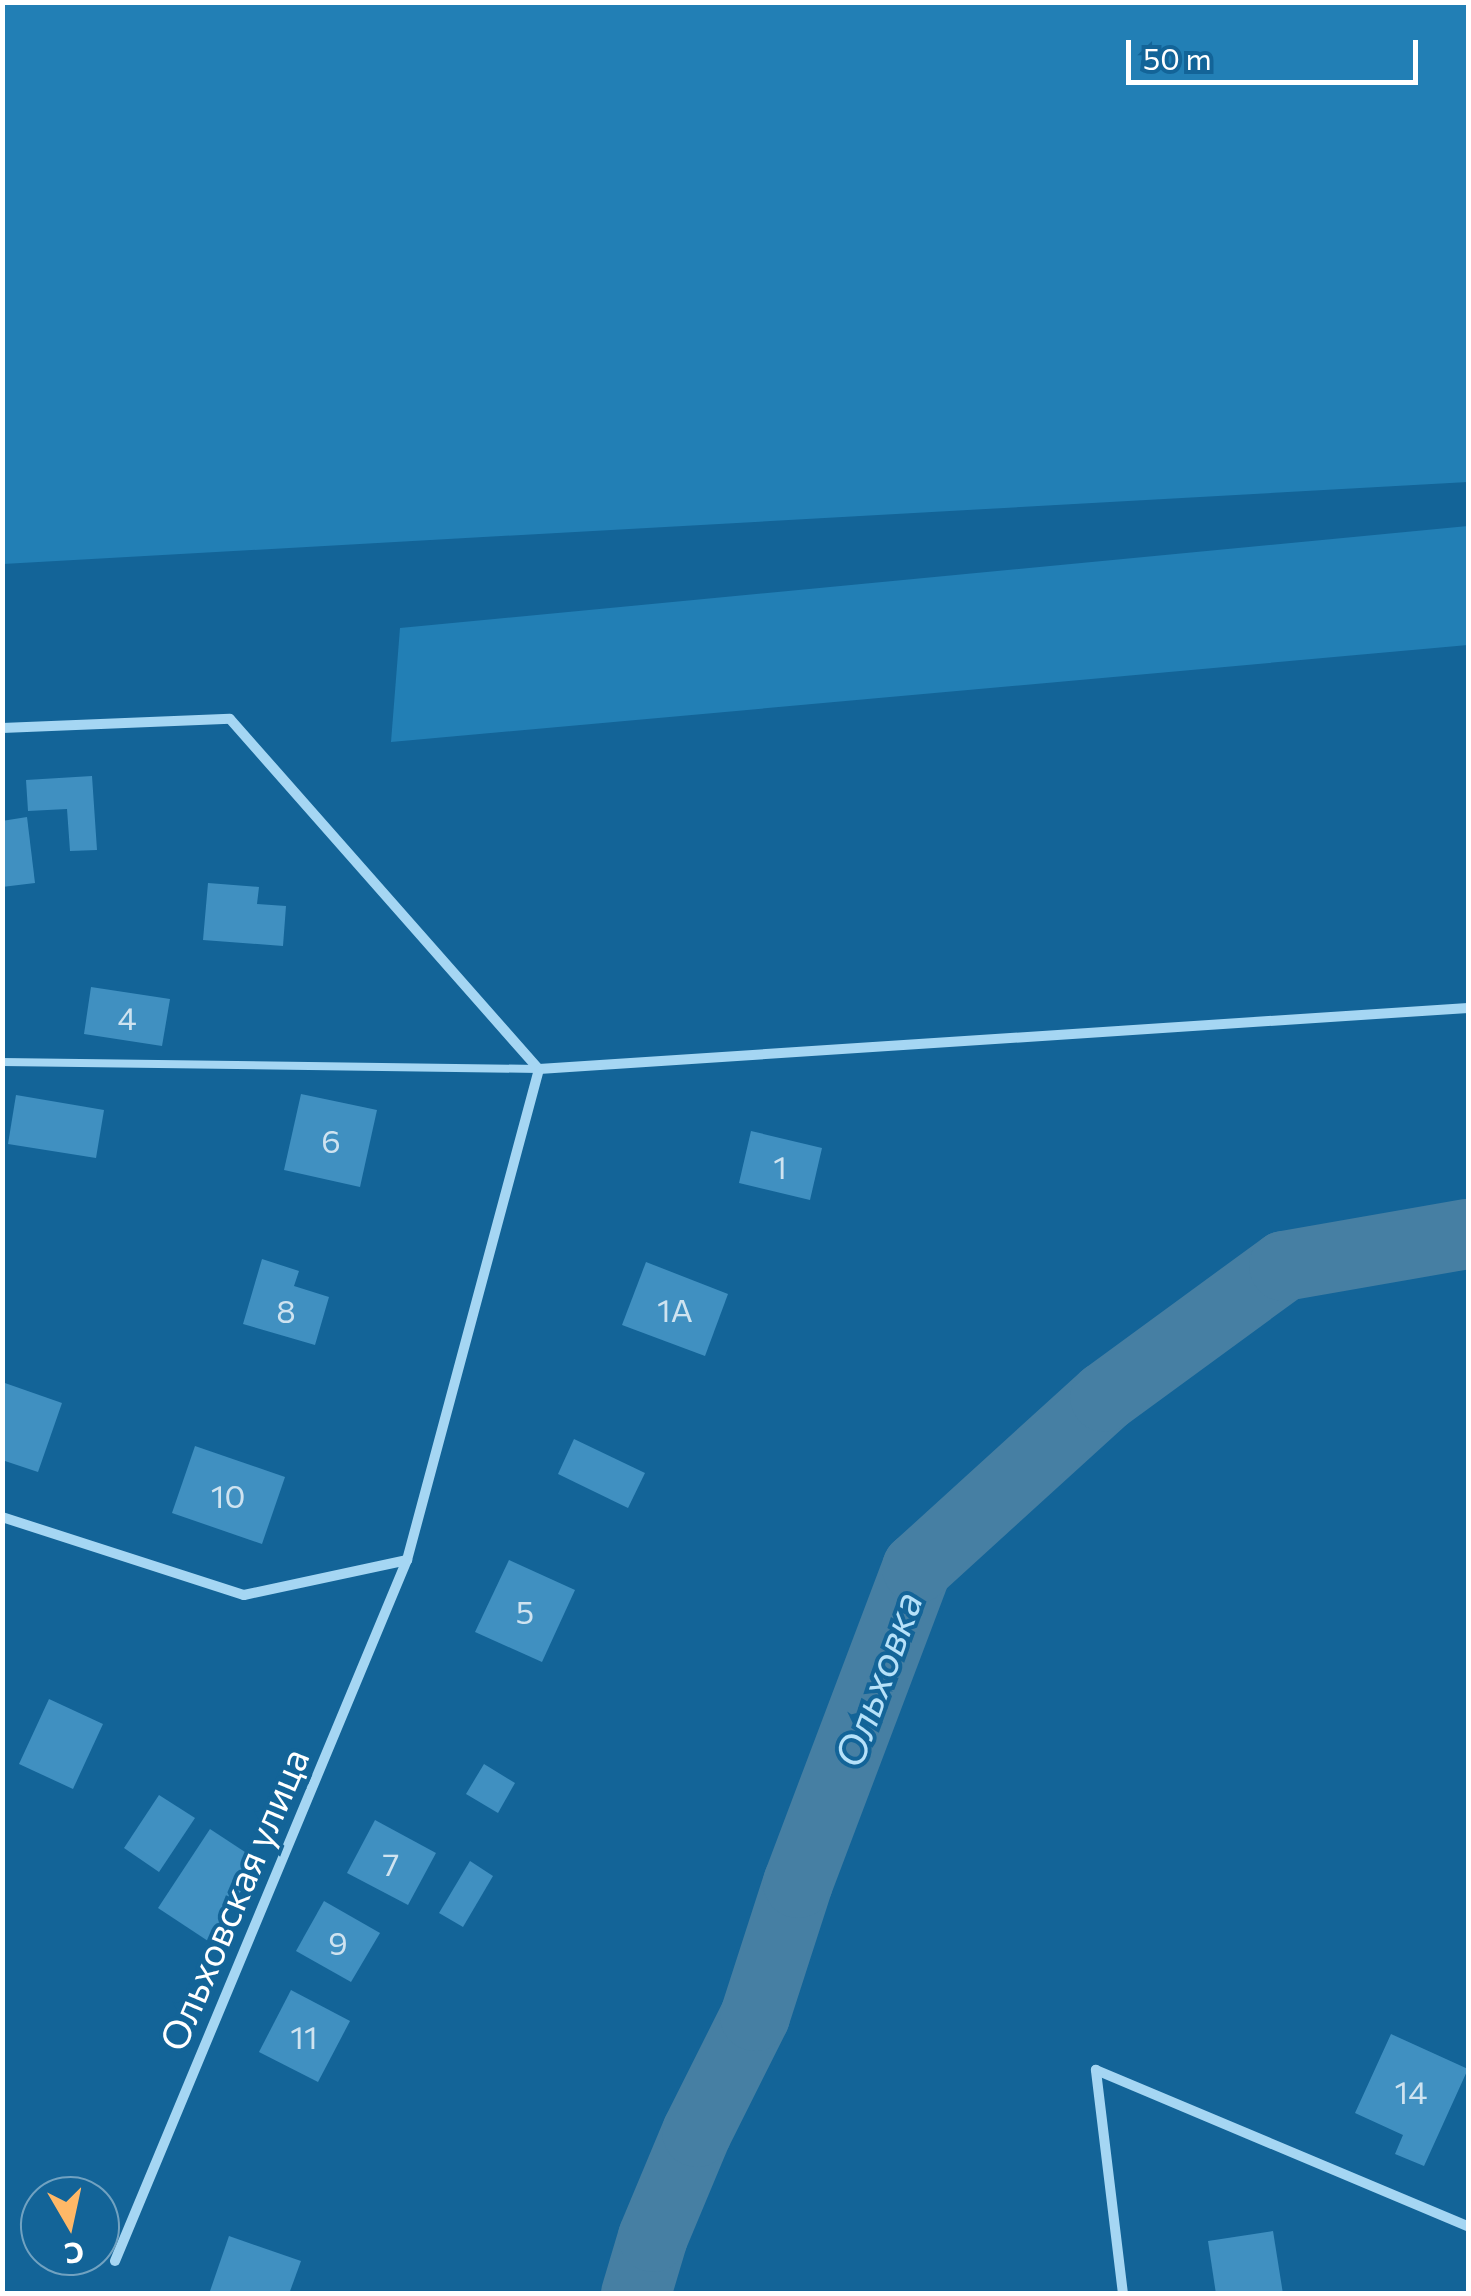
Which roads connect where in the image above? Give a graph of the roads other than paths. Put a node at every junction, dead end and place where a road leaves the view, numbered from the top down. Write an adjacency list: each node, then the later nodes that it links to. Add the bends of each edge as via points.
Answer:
1 (2, 728): 4 (street, via 230,719)
2 (1468, 1008): 4 (street)
3 (2, 1062): 4 (lane)
4 (539, 1069): 6 (street, Ольховская улица)
5 (2, 1517): 6 (street, via 244,1595)
6 (407, 1560): 8 (street, Ольховская улица)
7 (1468, 2226): 9 (street, via 1096,2070)
8 (120, 2249)
9 (1123, 2294)

